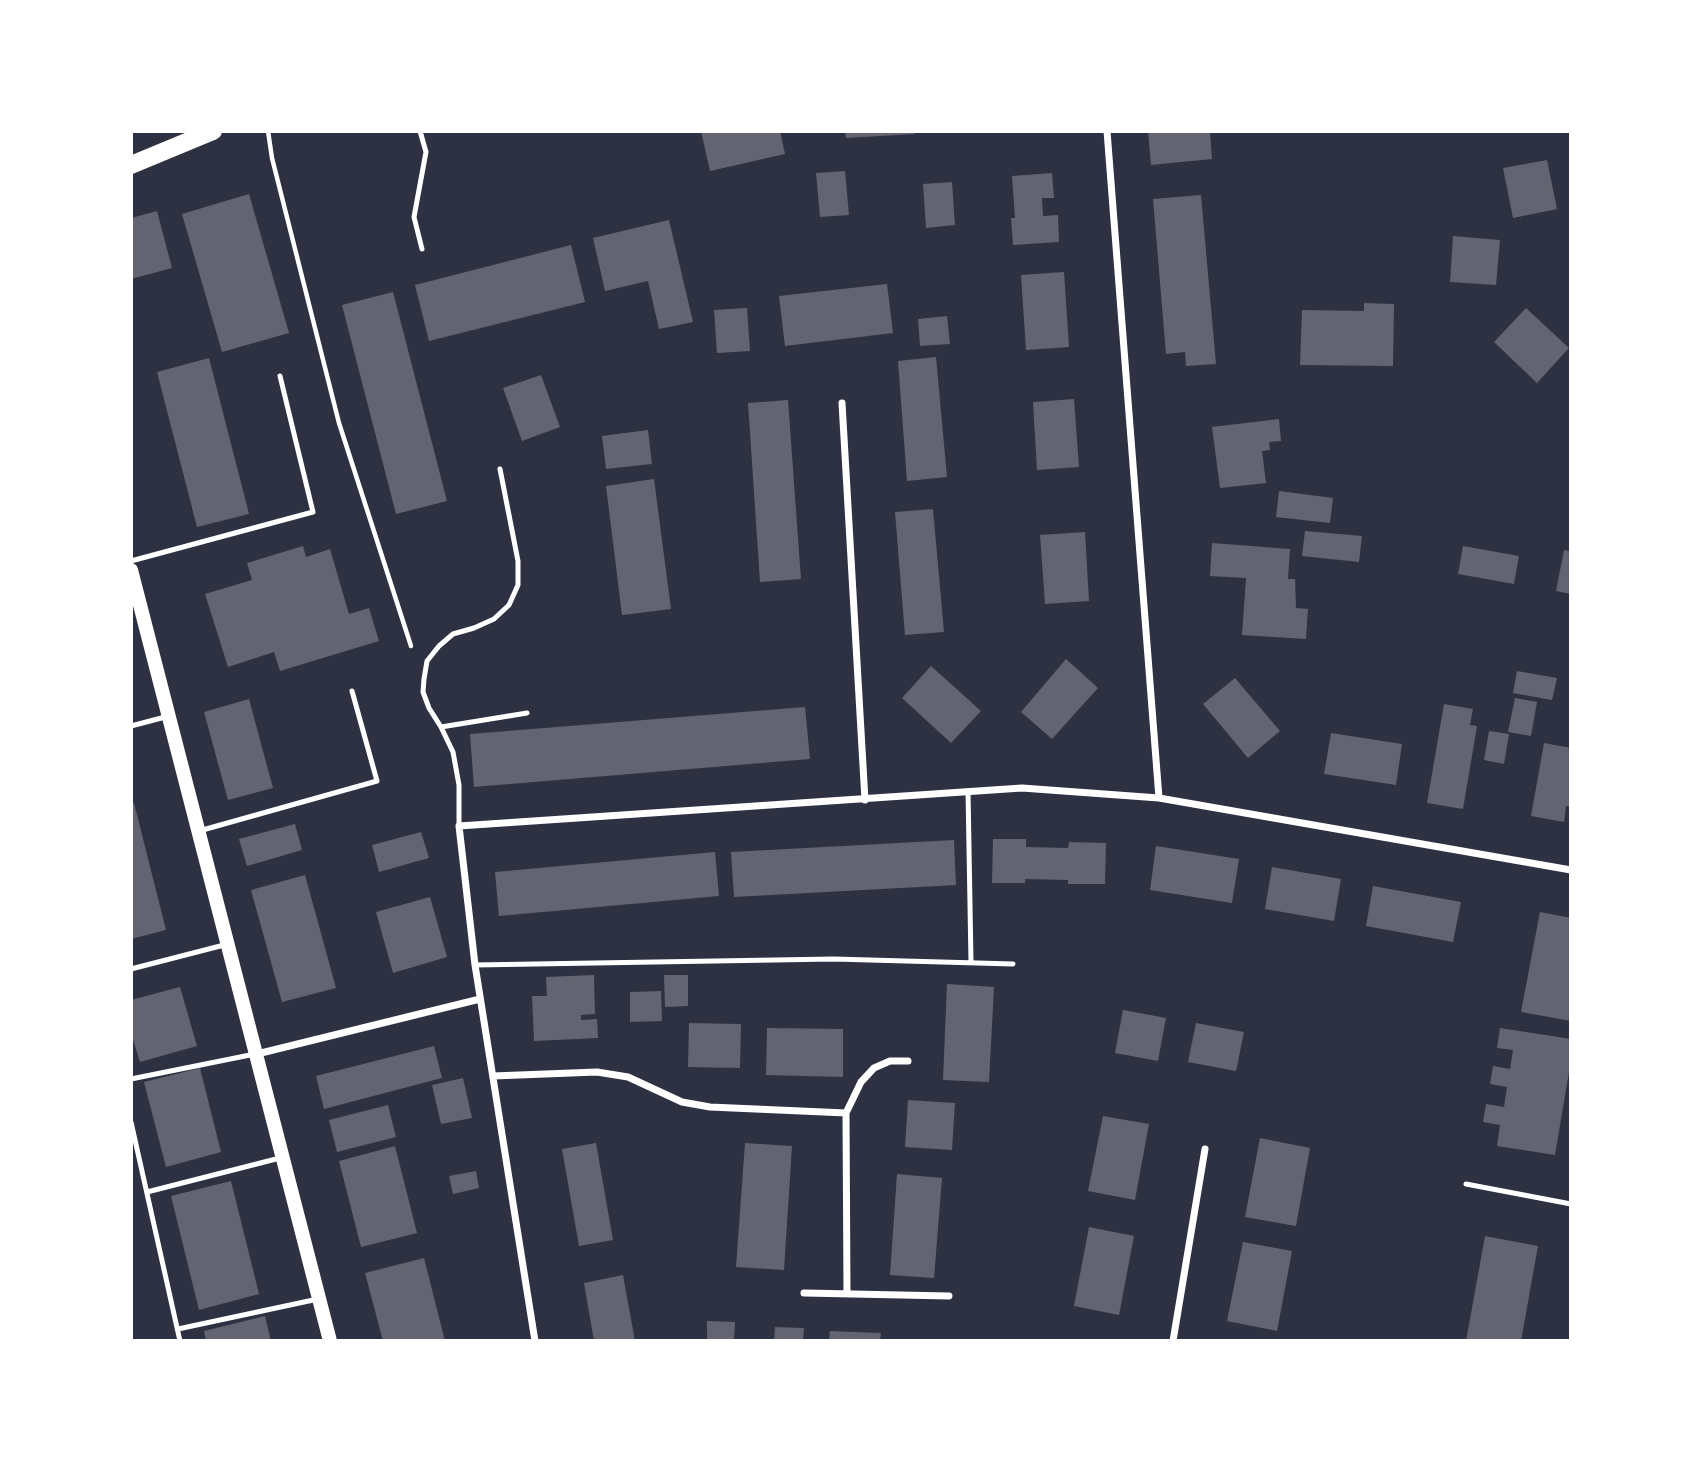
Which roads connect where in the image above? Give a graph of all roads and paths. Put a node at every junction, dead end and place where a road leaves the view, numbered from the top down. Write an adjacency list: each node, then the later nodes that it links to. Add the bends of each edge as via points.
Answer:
1 (214, 131): 5 (main road)
2 (268, 131): 12 (path, via 339,423)
3 (420, 131): 6 (lane, via 426,152 414,217)
4 (1107, 131): 19 (street)
5 (131, 165)
6 (422, 249)
7 (280, 376): 10 (lane, via 313,512)
8 (842, 403): 20 (street)
9 (500, 468): 12 (lane, via 518,561 518,585 509,605 494,619 453,634 439,646 427,661)
10 (131, 561)
11 (131, 570): 15 (main road)
12 (424, 679): 17 (lane, via 429,708)
13 (352, 691): 22 (lane, via 377,781)
14 (527, 713): 17 (lane)
15 (169, 716): 16 (lane); 22 (main road)
16 (131, 726)
17 (441, 727): 21 (lane, via 453,752 459,785)
18 (968, 791): 19 (street, via 1021,788); 20 (street); 25 (lane)
19 (1159, 798): 23 (street)
20 (864, 800): 21 (street)
21 (459, 826): 27 (street)
22 (199, 831): 24 (main road)
23 (1571, 870)
24 (228, 944): 28 (lane); 30 (main road)
25 (971, 962): 26 (lane); 27 (lane, via 834,959)
26 (1013, 964)
27 (475, 965): 29 (street)
28 (131, 969)
29 (480, 999): 30 (street); 32 (street)
30 (257, 1054): 33 (lane); 37 (main road)
31 (908, 1061): 34 (street, via 890,1061 874,1068 861,1082)
32 (494, 1076): 34 (street, via 597,1072 628,1077 682,1102 710,1107); 48 (street)
33 (131, 1079)
34 (846, 1113): 42 (street)
35 (131, 1122): 39 (lane)
36 (1205, 1149): 49 (street)
37 (283, 1158): 39 (lane); 44 (main road)
38 (1466, 1184): 40 (lane)
39 (147, 1192): 45 (lane)
40 (1571, 1204)
41 (803, 1293): 42 (street)
42 (847, 1294): 43 (street)
43 (949, 1296)
44 (319, 1299): 45 (lane); 47 (main road)
45 (178, 1329): 46 (lane)
46 (180, 1341)
47 (330, 1341)
48 (535, 1341)
49 (1173, 1341)

